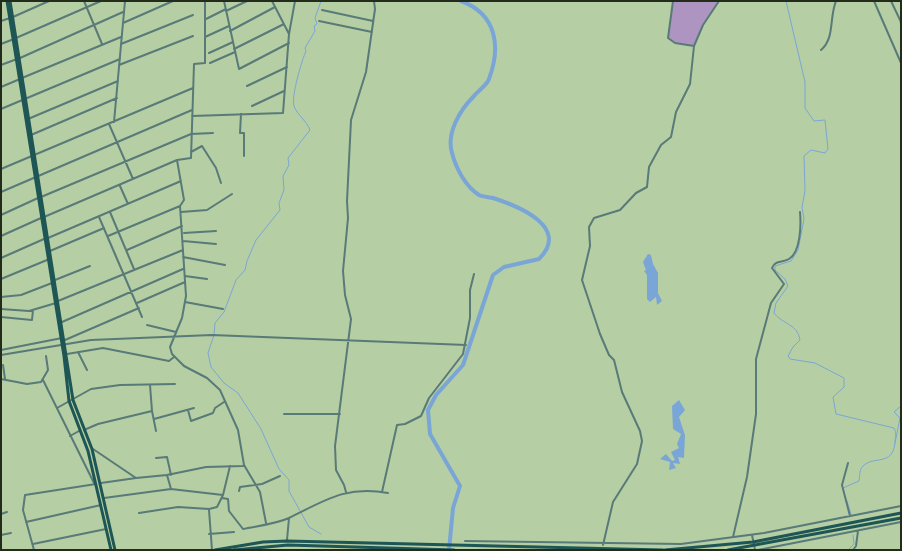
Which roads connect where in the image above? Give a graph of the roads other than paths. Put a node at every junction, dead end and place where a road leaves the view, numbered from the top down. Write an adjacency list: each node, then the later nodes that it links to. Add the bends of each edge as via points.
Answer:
1 (9, 1): 24 (main road)
2 (49, 1): 24 (street)
3 (84, 1): 19 (street)
4 (101, 1): 19 (street)
5 (125, 1): 22 (street)
6 (173, 1): 30 (street)
7 (205, 1): 25 (street)
8 (224, 1): 20 (street)
9 (247, 1): 20 (street)
10 (272, 1): 18 (street)
11 (295, 1): 36 (street)
12 (374, 1): 28 (street)
13 (673, 1): 46 (street, via 668,38)
14 (719, 1): 46 (street)
15 (836, 1): 48 (street, via 830,38)
16 (874, 1): 53 (street)
17 (891, 1): 29 (street)
18 (275, 7): 31 (street); 34 (street)
19 (87, 8): 33 (street); 40 (street)
20 (226, 10): 25 (street); 32 (street)
21 (322, 10): 28 (street)
22 (123, 12): 30 (street); 33 (street)
23 (193, 16): 45 (street)
24 (12, 17): 26 (street); 40 (main road)
25 (206, 19): 39 (street)
26 (1, 21)
27 (319, 21): 35 (street)
28 (373, 21): 35 (street)
29 (901, 22)
30 (122, 23): 38 (street)
31 (284, 24): 36 (street); 47 (street)
32 (229, 26): 34 (street); 39 (street)
33 (95, 27): 44 (street); 50 (street)
34 (230, 30): 41 (street)
35 (372, 32): 144 (street, via 366,72 351,120 343,271 344,295 351,318)
36 (289, 34): 42 (street)
37 (193, 36): 55 (street)
38 (121, 37): 44 (street); 45 (street)
39 (205, 37): 61 (street, via 205,63 194,64)
40 (15, 38): 43 (street); 50 (main road)
41 (233, 42): 47 (street); 49 (street)
42 (288, 42): 47 (street, via 238,69); 56 (street)
43 (1, 44)
44 (102, 44): 57 (street)
45 (121, 44): 51 (street)
46 (694, 46): 218 (street, via 690,84 676,112 671,137 661,145 649,167 647,187 636,193 620,210 594,218 589,227 590,246 582,280 642,441 637,464 613,502)
47 (235, 50): 52 (street)
48 (821, 50)
49 (209, 53)
50 (18, 58): 54 (street); 57 (main road)
51 (120, 59): 55 (street); 64 (street)
52 (210, 63)
53 (901, 63)
54 (1, 65)
55 (119, 65): 58 (street)
56 (287, 67): 59 (street); 62 (street)
57 (21, 79): 60 (street); 64 (main road)
58 (118, 80): 63 (street); 70 (street)
59 (247, 86)
60 (1, 87)
61 (194, 88): 67 (street); 71 (street)
62 (285, 91): 65 (street); 68 (street, via 283,113)
63 (116, 98): 71 (street); 75 (street)
64 (24, 100): 66 (street); 70 (main road)
65 (252, 106)
66 (1, 109)
67 (192, 110): 69 (street); 76 (street)
68 (241, 114): 69 (street); 79 (street)
69 (192, 116): 74 (street)
70 (27, 119): 75 (main road)
71 (114, 122): 72 (street)
72 (109, 124): 76 (street); 78 (street)
73 (212, 133): 74 (street)
74 (191, 134): 77 (street); 81 (street)
75 (30, 135): 78 (main road)
76 (117, 142): 81 (street); 83 (street)
77 (191, 152): 80 (street, via 191,158); 86 (street, via 202,146)
78 (33, 155): 82 (street); 83 (main road)
79 (244, 156)
80 (178, 160): 84 (street); 85 (street)
81 (126, 162): 84 (street); 90 (street)
82 (1, 169)
83 (36, 177): 88 (street); 90 (main road)
84 (133, 179): 87 (street)
85 (181, 181): 91 (street); 92 (street, via 184,200)
86 (221, 183)
87 (120, 185): 91 (street); 98 (street)
88 (1, 192)
89 (232, 194): 94 (street, via 207,210)
90 (40, 198): 96 (street); 98 (main road)
91 (128, 204): 93 (street)
92 (180, 206): 94 (street); 102 (street)
93 (110, 212): 97 (street); 102 (street)
94 (181, 212): 99 (street)
95 (800, 212): 212 (street, via 795,252 772,268 784,284 771,303 756,359 756,414 747,477)
96 (1, 214)
97 (99, 217): 100 (street); 106 (street)
98 (43, 218): 104 (street); 106 (main road)
99 (182, 226): 103 (street); 109 (street)
100 (104, 228): 105 (street); 111 (street)
101 (216, 231): 103 (street)
102 (119, 232): 105 (street); 109 (street)
103 (183, 232): 107 (street)
104 (1, 236)
105 (108, 236): 119 (street)
106 (46, 239): 111 (main road); 112 (street); 114 (main road)
107 (183, 241): 108 (street); 110 (street)
108 (216, 244)
109 (126, 250): 117 (street)
110 (183, 250): 113 (street); 117 (street)
111 (50, 251): 124 (main road)
112 (1, 258)
113 (183, 258): 115 (street); 118 (street)
114 (47, 260): 122 (street); 124 (main road)
115 (225, 265)
116 (90, 266): 124 (street)
117 (134, 269): 119 (street)
118 (184, 269): 121 (street); 126 (street)
119 (124, 273): 126 (street); 128 (street)
120 (474, 274): 146 (street)
121 (185, 276): 123 (street); 125 (street)
122 (1, 279)
123 (207, 279)
124 (54, 282): 127 (street, via 22,295); 128 (main road)
125 (185, 282): 129 (street); 130 (street)
126 (132, 291): 130 (street); 137 (street)
127 (1, 297)
128 (57, 302): 134 (street); 137 (main road); 139 (main road)
129 (185, 302): 133 (street); 140 (street)
130 (136, 303): 131 (street)
131 (139, 308): 135 (street); 143 (street)
132 (1, 309): 134 (street)
133 (223, 309)
134 (34, 310): 136 (street, via 32,320)
135 (142, 317)
136 (1, 318)
137 (62, 322): 143 (main road)
138 (147, 325): 140 (street)
139 (60, 331): 142 (street); 143 (main road)
140 (176, 332): 141 (street)
141 (174, 337): 143 (street); 144 (street, via 217,335); 154 (street, via 170,347)
142 (50, 340): 143 (street); 145 (street)
143 (64, 340): 147 (street); 149 (main road); 151 (main road)
144 (348, 340): 146 (street); 169 (street)
145 (46, 341): 147 (street); 148 (street)
146 (466, 345): 187 (street, via 463,354 429,398 421,416 396,427)
147 (49, 346): 149 (street); 152 (street)
148 (1, 350)
149 (63, 350): 162 (main road)
150 (78, 352): 151 (street); 154 (street, via 103,348 169,361); 156 (street)
151 (67, 354): 162 (main road)
152 (1, 355)
153 (46, 356): 159 (street, via 48,370)
154 (174, 357): 163 (street, via 216,386)
155 (3, 365): 158 (street)
156 (88, 370)
157 (1, 379): 158 (street)
158 (5, 379): 159 (street, via 27,384)
159 (43, 380): 164 (street)
160 (150, 384): 161 (street); 162 (street, via 91,389); 167 (street)
161 (175, 384)
162 (71, 400): 164 (street); 171 (main road)
163 (224, 402): 166 (street, via 213,413 191,421); 177 (street, via 238,430)
164 (57, 408): 173 (street)
165 (194, 408): 166 (street)
166 (188, 410): 170 (street)
167 (152, 412): 170 (street); 171 (street)
168 (284, 414): 169 (street)
169 (340, 414): 186 (street, via 335,446 336,470)
170 (154, 419): 172 (street)
171 (82, 430): 173 (street); 174 (main road); 182 (main road)
172 (156, 431)
173 (70, 436): 182 (street)
174 (91, 448): 181 (street); 182 (main road)
175 (156, 458): 179 (street, via 167,458)
176 (848, 463): 198 (street, via 842,485)
177 (244, 465): 178 (street); 183 (street)
178 (230, 466): 179 (street, via 206,467); 189 (street)
179 (169, 475): 181 (street); 184 (street)
180 (280, 476): 183 (street)
181 (136, 478): 182 (street)
182 (98, 484): 190 (main road); 191 (main road); 202 (street, via 25,495 23,510)
183 (256, 486): 185 (street, via 240,487); 204 (street)
184 (171, 489): 189 (street); 190 (street)
185 (239, 491)
186 (346, 492): 187 (street); 200 (street)
187 (382, 492): 188 (street)
188 (388, 493)
189 (223, 496): 193 (street, via 217,507); 204 (street, via 228,499 229,511 243,529)
190 (104, 498): 224 (main road)
191 (102, 505): 202 (street); 206 (main road)
192 (901, 506): 198 (street)
193 (209, 509): 195 (street, via 178,507); 209 (street)
194 (7, 512): 197 (street)
195 (139, 513)
196 (901, 513): 199 (main road)
197 (1, 514)
198 (850, 517): 211 (street)
199 (880, 517): 203 (main road); 214 (main road)
200 (289, 518): 204 (street); 215 (street)
201 (901, 520): 203 (main road); 205 (street)
202 (26, 522): 216 (street)
203 (881, 522): 205 (main road)
204 (266, 523)
205 (857, 528): 221 (main road); 230 (street)
206 (106, 529): 216 (street); 223 (main road)
207 (234, 532): 209 (street)
208 (11, 533): 210 (street)
209 (209, 534): 225 (street)
210 (1, 535)
211 (752, 535): 212 (street); 214 (street)
212 (733, 538): 218 (street)
213 (465, 542): 218 (street)
214 (753, 542): 221 (street); 228 (main road)
215 (288, 543): 217 (main road); 219 (main road); 220 (main road); 225 (main road, via 263,542); 227 (street)
216 (32, 545): 222 (street)
217 (450, 548): 218 (main road, via 453,545); 220 (main road)
218 (602, 548): 228 (main road)
219 (239, 549): 226 (main road)
220 (428, 549)
221 (756, 549): 229 (main road)
222 (34, 550)
223 (111, 550)
224 (115, 550)
225 (213, 550)
226 (234, 550)
227 (289, 550)
228 (664, 550)
229 (728, 550)
230 (853, 550)

